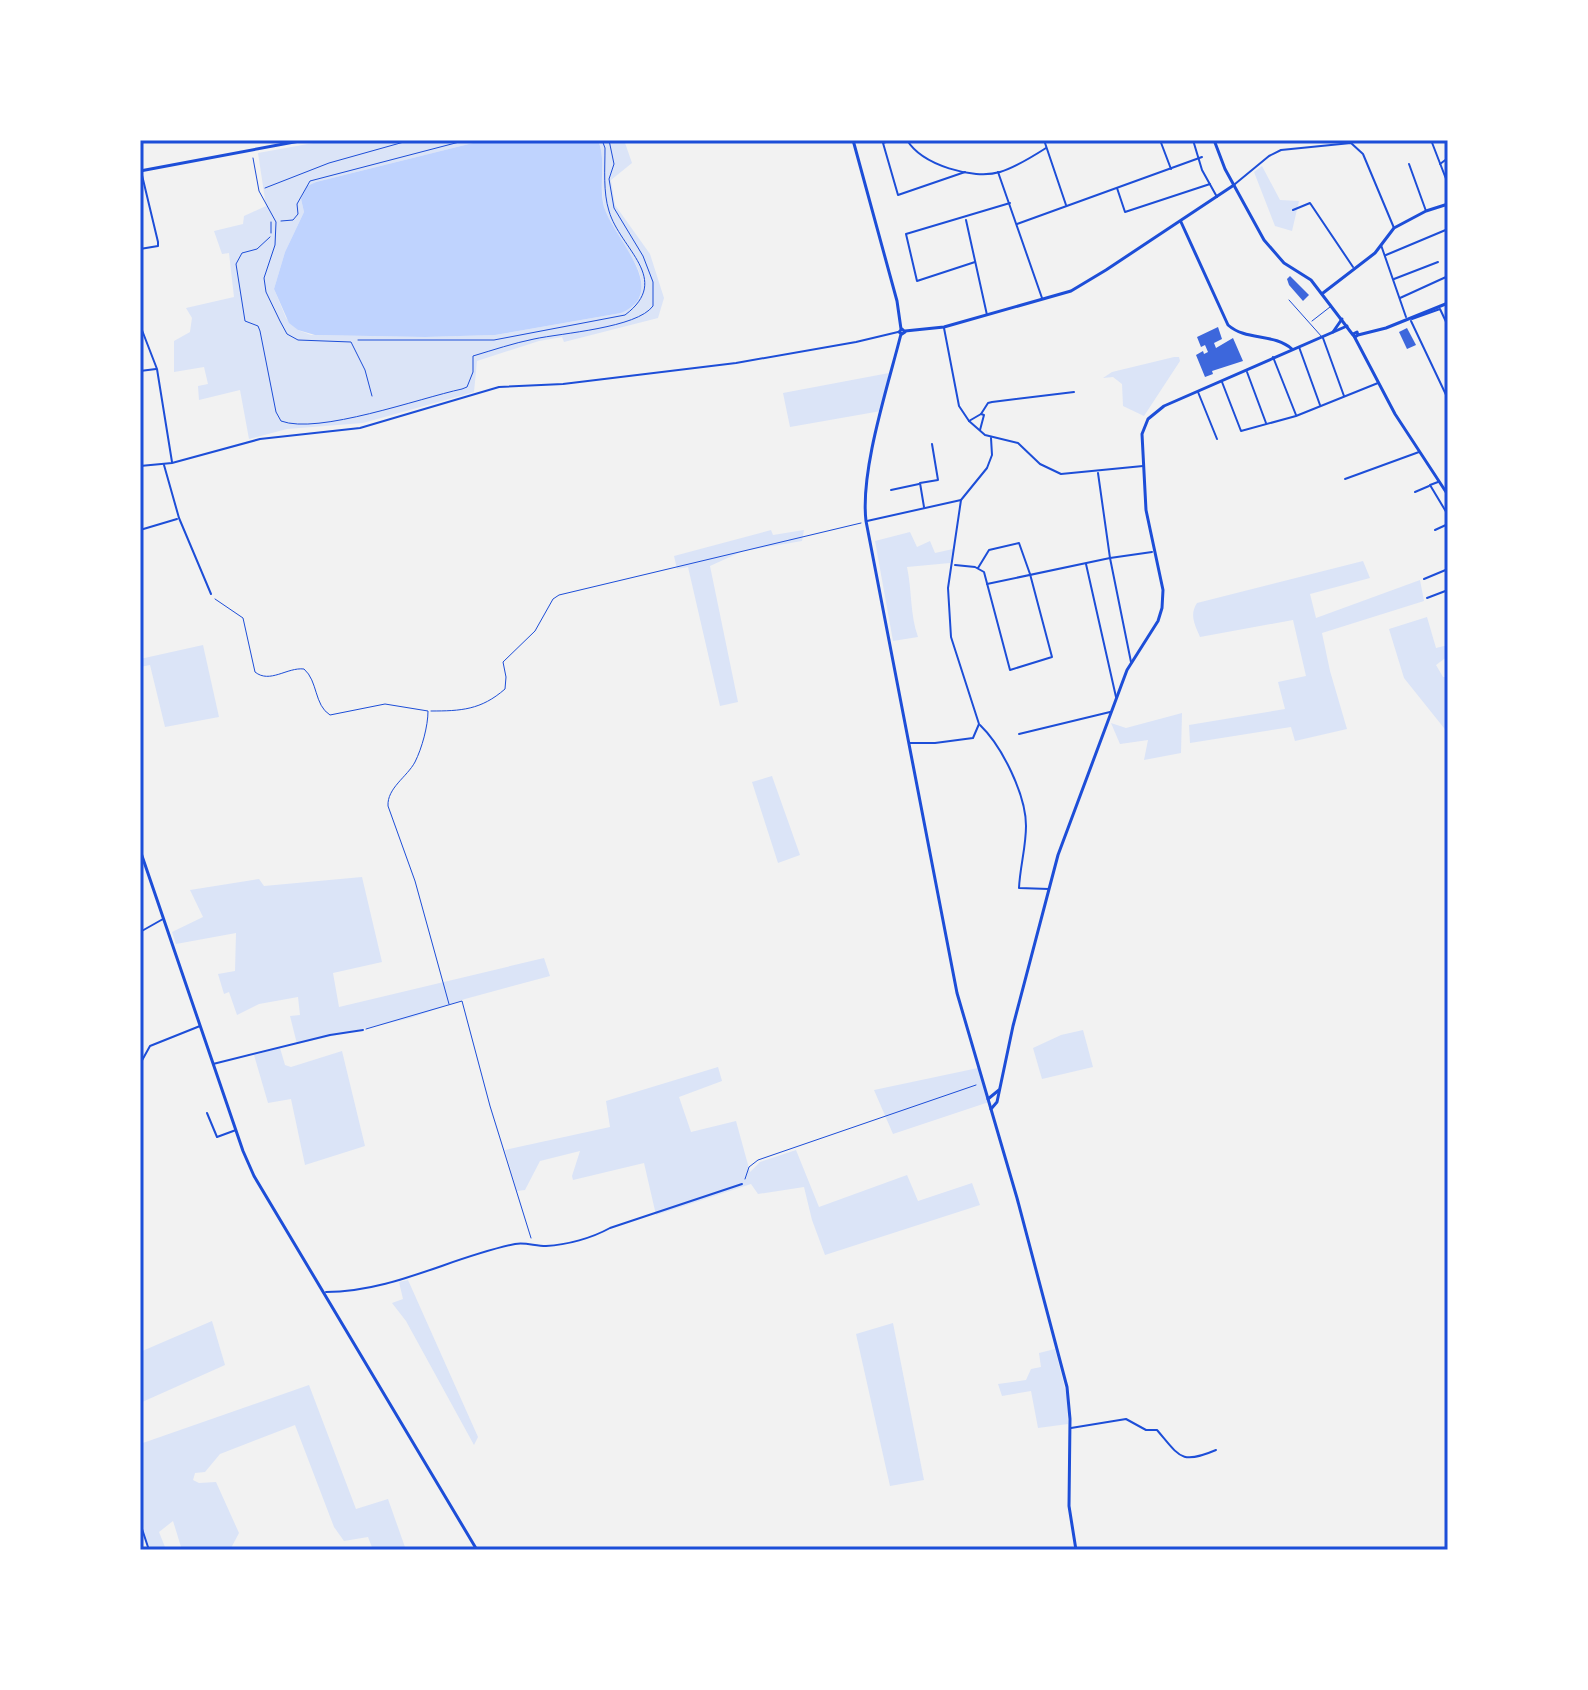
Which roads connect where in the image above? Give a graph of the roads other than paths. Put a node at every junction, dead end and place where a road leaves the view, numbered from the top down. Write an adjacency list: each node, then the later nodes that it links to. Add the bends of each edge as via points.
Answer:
1 (305, 140): 19 (main road)
2 (853, 140): 59 (main road)
3 (891, 140): 20 (street, via 883,143 898,195)
4 (907, 140): 20 (street, via 925,156)
5 (1044, 140): 12 (street)
6 (1130, 140): 11 (street)
7 (1160, 140): 18 (street)
8 (1193, 140): 14 (street)
9 (1214, 140): 24 (main road)
10 (1431, 140): 17 (street)
11 (1124, 142)
12 (1046, 148): 21 (street); 29 (street)
13 (253, 158): 74 (lane, via 259,191 276,222 266,292 287,334 310,342 351,342)
14 (1201, 158): 18 (street); 22 (street)
15 (1448, 158): 17 (street)
16 (1409, 164): 31 (street)
17 (1440, 164): 23 (street)
18 (1171, 169): 25 (street)
19 (141, 171): 38 (street, via 158,246)
20 (967, 172): 21 (street)
21 (998, 172): 27 (street)
22 (1210, 184): 25 (street, via 1125,212); 26 (street)
23 (1448, 184)
24 (1234, 185): 26 (main road); 35 (street, via 1281,150 1351,143 1363,154); 45 (main road, via 1275,254)
25 (1117, 188): 29 (street)
26 (1218, 198): 33 (main road)
27 (1010, 203): 32 (street); 34 (street)
28 (1448, 204): 31 (main road)
29 (1066, 207): 34 (street)
30 (1293, 210): 42 (street, via 1310,203)
31 (1426, 211): 35 (main road)
32 (966, 219): 40 (street); 40 (street, via 906,234 917,281)
33 (1181, 222): 47 (main road, via 1071,291); 65 (main road, via 1228,325)
34 (1017, 224): 47 (street)
35 (1394, 228): 37 (main road)
36 (1448, 229): 39 (street)
37 (1381, 245): 39 (street); 42 (main road)
38 (140, 249)
39 (1385, 256): 44 (street)
40 (975, 262): 51 (street)
41 (1438, 262): 44 (street)
42 (1354, 268): 45 (main road)
43 (1446, 277): 46 (street)
44 (1393, 279): 46 (street)
45 (1323, 293): 50 (main road)
46 (1400, 298): 53 (street)
47 (1042, 299): 51 (main road)
48 (1289, 300): 54 (lane)
49 (1448, 303): 53 (main road)
50 (1332, 305): 52 (main road); 54 (lane)
51 (987, 316): 57 (main road)
52 (1342, 319): 58 (main road); 61 (main road)
53 (1409, 319): 56 (street, via 1440,309); 62 (main road); 76 (street)
54 (1310, 323): 63 (lane)
55 (140, 325): 60 (street)
56 (1448, 326)
57 (944, 327): 59 (main road); 80 (street, via 959,406)
58 (1348, 327): 61 (main road); 62 (main road)
59 (902, 331): 87 (street, via 720,365 499,387 360,428 260,439); 103 (main road, via 869,465)
60 (142, 333): 67 (street)
61 (1332, 333): 63 (main road)
62 (1357, 334): 71 (main road)
63 (1323, 337): 64 (main road); 75 (street)
64 (1298, 347): 65 (main road); 77 (street)
65 (1292, 349): 66 (main road)
66 (1273, 357): 68 (main road); 79 (street)
67 (157, 369): 69 (street); 87 (street)
68 (1246, 370): 70 (main road); 81 (street)
69 (140, 371)
70 (1221, 381): 72 (main road); 81 (street, via 1241,431)
71 (1379, 382): 75 (street); 86 (main road)
72 (1198, 391): 84 (street); 90 (main road, via 1148,419 1142,434)
73 (1074, 392): 78 (street, via 992,402)
74 (372, 396)
75 (1344, 397): 77 (street)
76 (1448, 399)
77 (1320, 406): 79 (street)
78 (981, 414): 80 (street); 82 (street)
79 (1296, 416): 81 (street)
80 (969, 421): 82 (street)
81 (1267, 424)
82 (980, 431): 83 (street)
83 (991, 438): 91 (street, via 1018,443 1040,464 1061,474); 99 (street, via 987,468)
84 (1217, 439)
85 (932, 444): 94 (street, via 938,480)
86 (1419, 452): 92 (street); 93 (main road)
87 (172, 463): 88 (street)
88 (164, 465): 89 (street); 102 (street)
89 (140, 466)
90 (1145, 466): 91 (street); 107 (main road)
91 (1098, 472): 108 (street)
92 (1345, 479)
93 (1440, 481): 95 (street); 98 (main road)
94 (920, 483): 96 (street); 100 (street)
95 (1430, 485): 97 (street); 101 (street)
96 (891, 490)
97 (1415, 492)
98 (1448, 495)
99 (961, 500): 100 (street); 110 (street)
100 (924, 508): 103 (street)
101 (1448, 515)
102 (179, 518): 105 (street); 117 (street)
103 (866, 521): 124 (main road)
104 (1448, 524): 106 (street)
105 (140, 530)
106 (1435, 530)
107 (1154, 551): 108 (street); 119 (main road, via 1162,608)
108 (1110, 558): 109 (street); 119 (street)
109 (1086, 563): 113 (street); 120 (street)
110 (953, 565): 111 (street); 122 (street, via 949,628)
111 (978, 568): 113 (street, via 989,550 1019,543); 115 (street)
112 (1448, 569): 114 (street)
113 (1030, 574): 115 (street); 115 (street, via 1052,657 1010,670)
114 (1424, 579)
115 (987, 584)
116 (1448, 590): 118 (street)
117 (211, 594)
118 (1427, 598)
119 (1131, 662): 120 (main road)
120 (1116, 697): 121 (main road)
121 (1110, 712): 123 (street); 126 (main road)
122 (979, 724): 124 (street, via 973,738); 126 (street, via 1007,764 1024,810 1019,888)
123 (1019, 734)
124 (908, 743): 134 (main road, via 957,993)
125 (140, 850): 127 (main road)
126 (1049, 889): 133 (main road)
127 (164, 919): 128 (street); 129 (main road)
128 (140, 932)
129 (200, 1026): 131 (street, via 150,1046); 132 (main road)
130 (363, 1030): 132 (street)
131 (140, 1064)
132 (213, 1064): 137 (main road)
133 (999, 1090): 134 (main road); 135 (main road)
134 (988, 1099): 135 (main road)
135 (991, 1109): 140 (main road, via 1067,1387)
136 (207, 1113): 137 (street, via 217,1137)
137 (236, 1130): 139 (main road, via 254,1176)
138 (742, 1184): 139 (street, via 596,1235 555,1245 518,1244 393,1283)
139 (324, 1292): 144 (main road)
140 (1070, 1428): 141 (street, via 1126,1419 1157,1430 1184,1458); 145 (main road, via 1069,1506)
141 (1216, 1450)
142 (140, 1523): 143 (street)
143 (149, 1550)
144 (477, 1550)
145 (1076, 1550)

